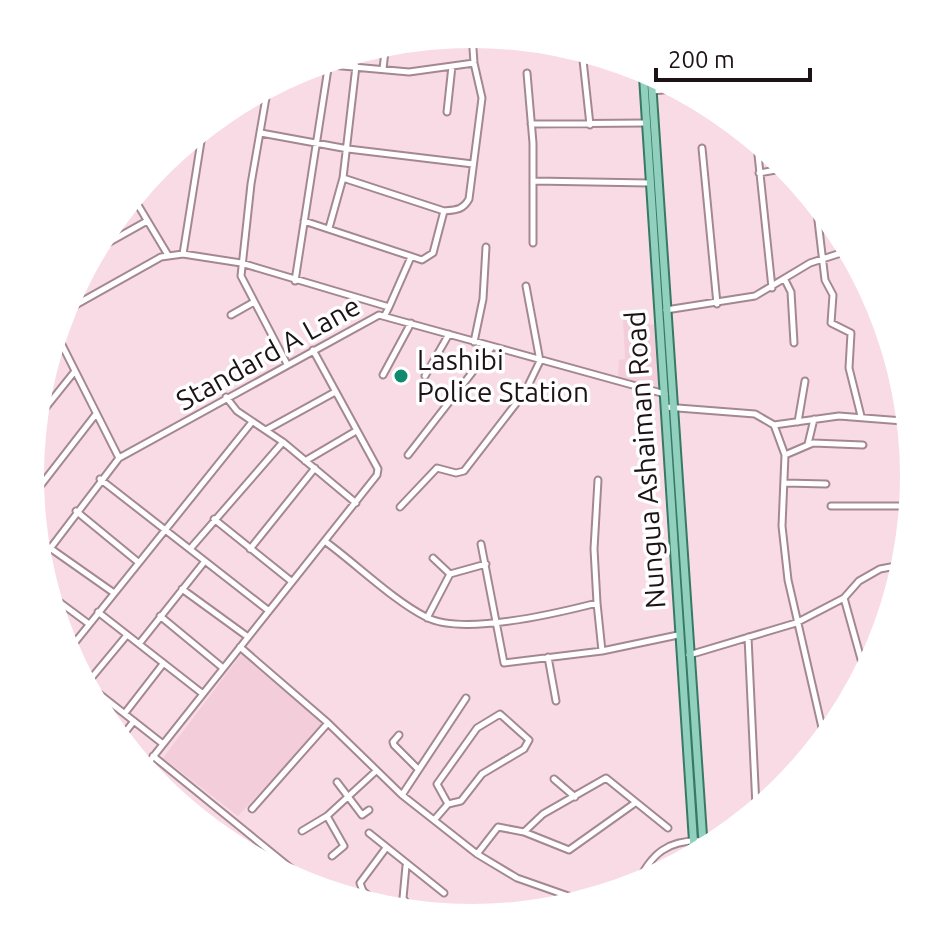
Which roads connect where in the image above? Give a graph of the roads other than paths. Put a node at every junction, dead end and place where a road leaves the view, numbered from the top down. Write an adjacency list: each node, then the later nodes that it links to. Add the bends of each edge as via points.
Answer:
1 (473, 48): 3 (street)
2 (384, 57): 8 (street)
3 (474, 63): 7 (street); 26 (street, via 482,98)
4 (583, 63): 19 (street)
5 (352, 66): 6 (street)
6 (356, 66): 8 (street); 24 (street)
7 (452, 66): 8 (street, via 429,72); 16 (street)
8 (383, 69)
9 (527, 73): 18 (street)
10 (328, 74): 21 (street)
11 (644, 84): 17 (main road, Nungua Ashaiman Road)
12 (652, 88): 14 (main road, Nungua Ashaiman Road)
13 (658, 90): 14 (street)
14 (652, 91): 55 (main road, Nungua Ashaiman Road)
15 (266, 101): 20 (street)
16 (447, 112)
17 (645, 123): 19 (street); 31 (main road, Nungua Ashaiman Road)
18 (531, 124): 19 (street); 30 (street)
19 (590, 125)
20 (261, 133): 21 (street); 46 (street)
21 (317, 140): 24 (street); 35 (street)
22 (200, 145): 42 (street)
23 (702, 148): 53 (street)
24 (348, 149): 26 (street); 29 (street)
25 (758, 158): 28 (street)
26 (473, 164): 33 (street, via 465,206)
27 (772, 171): 28 (street)
28 (759, 173): 50 (street)
29 (343, 178): 33 (street); 37 (street)
30 (534, 181): 31 (street); 39 (street)
31 (649, 183): 55 (main road, Nungua Ashaiman Road)
32 (139, 207): 34 (street)
33 (444, 211): 45 (street, via 433,253 422,260)
34 (147, 221): 38 (street); 43 (street)
35 (304, 221): 37 (street); 48 (street)
36 (819, 225): 44 (street)
37 (329, 228): 45 (street)
38 (116, 239)
39 (533, 243)
40 (486, 247): 60 (street)
41 (838, 253): 44 (street)
42 (183, 254): 43 (street); 46 (street)
43 (168, 255): 51 (street)
44 (823, 256): 47 (street); 78 (street, via 825,280 833,295 831,323 851,333 849,368)
45 (411, 257): 54 (street)
46 (241, 263): 48 (street); 52 (street, via 241,276)
47 (785, 280): 50 (street); 61 (street, via 791,292)
48 (295, 281): 54 (street)
49 (526, 286): 65 (street)
50 (772, 288): 53 (street)
51 (81, 302)
52 (254, 302): 56 (street); 66 (street)
53 (717, 304): 55 (street)
54 (389, 307): 57 (street)
55 (661, 310): 72 (main road, Nungua Ashaiman Road); 73 (main road, Nungua Ashaiman Road)
56 (231, 315)
57 (385, 315): 58 (street, Standard A Lane); 64 (street, Standard A Lane)
58 (411, 323): 59 (street, Standard A Lane); 68 (street)
59 (449, 334): 60 (street, Standard A Lane); 69 (street)
60 (474, 342): 62 (street, Standard A Lane)
61 (794, 343)
62 (492, 347): 65 (street, Standard A Lane); 89 (street)
63 (63, 350): 67 (street)
64 (313, 350): 66 (street, Standard A Lane); 71 (street)
65 (540, 361): 72 (street, Standard A Lane); 101 (street, via 525,392 464,471 437,468)
66 (287, 364): 74 (street, Standard A Lane)
67 (75, 371): 75 (street); 77 (street)
68 (383, 375)
69 (425, 376)
70 (805, 381): 82 (street)
71 (335, 392): 84 (street); 85 (street)
72 (664, 394): 73 (street, Standard A Lane); 76 (main road, Nungua Ashaiman Road)
73 (674, 394): 76 (main road, Nungua Ashaiman Road)
74 (226, 397): 81 (street); 91 (street, Standard A Lane)
75 (51, 401)
76 (670, 406): 83 (street, via 755,414); 131 (main road, Nungua Ashaiman Road); 138 (main road, Nungua Ashaiman Road)
77 (96, 414): 91 (street); 96 (street)
78 (861, 416): 79 (street); 80 (street)
79 (814, 419): 82 (street); 87 (street)
80 (896, 420)
81 (252, 422): 84 (street); 105 (street)
82 (798, 422): 83 (street)
83 (774, 425): 90 (street)
84 (266, 430): 86 (street)
85 (356, 431): 92 (street); 99 (street, via 378,472)
86 (283, 442): 92 (street); 104 (street)
87 (808, 444): 88 (street); 90 (street)
88 (863, 445)
89 (408, 455)
90 (785, 455): 97 (street)
91 (119, 458): 94 (street, Standard A Lane)
92 (305, 461): 93 (street)
93 (315, 468): 99 (street); 110 (street)
94 (100, 479): 103 (street, Standard A Lane); 105 (street)
95 (598, 480): 121 (street)
96 (44, 481)
97 (785, 483): 98 (street); 128 (street, via 782,526)
98 (826, 484)
99 (356, 503): 106 (street)
100 (831, 506): 102 (street)
101 (400, 507)
102 (899, 508)
103 (76, 511): 108 (street, Standard A Lane); 113 (street)
104 (214, 519): 109 (street); 110 (street)
105 (164, 529): 109 (street); 113 (street)
106 (326, 542): 117 (street); 126 (street)
107 (481, 544): 114 (street)
108 (50, 548): 119 (street)
109 (190, 549): 112 (street)
110 (250, 549): 117 (street)
111 (433, 558): 116 (street)
112 (205, 561): 118 (street); 123 (street)
113 (138, 562): 119 (street)
114 (486, 564): 116 (street); 127 (street)
115 (890, 567): 120 (street, via 859,581)
116 (450, 574): 126 (street)
117 (292, 582): 123 (street)
118 (182, 589): 125 (street); 132 (street)
119 (114, 593): 124 (street)
120 (844, 598): 128 (street); 139 (street)
121 (597, 603): 127 (street); 137 (street)
122 (65, 606): 129 (street)
123 (269, 611): 132 (street)
124 (98, 612): 129 (street); 130 (street)
125 (160, 616): 135 (street); 142 (street)
126 (427, 618): 127 (street, via 451,624)
127 (498, 621): 140 (street, via 504,663)
128 (796, 623): 133 (street); 151 (street)
129 (89, 624): 134 (street)
130 (127, 635): 135 (street); 143 (street)
131 (678, 635): 137 (street); 176 (main road, Nungua Ashaiman Road)
132 (248, 637): 136 (street)
133 (748, 637): 138 (street); 164 (street)
134 (77, 640)
135 (139, 644): 141 (street)
136 (240, 647): 142 (street); 150 (street)
137 (602, 651): 140 (street)
138 (688, 655): 175 (main road, Nungua Ashaiman Road)
139 (860, 656)
140 (548, 657): 146 (street)
141 (163, 664): 144 (street); 148 (street)
142 (223, 668): 144 (street)
143 (93, 675)
144 (203, 694): 154 (street)
145 (466, 698): 157 (street)
146 (556, 701)
147 (111, 706): 148 (street)
148 (124, 714): 149 (street)
149 (134, 721): 152 (street); 154 (street)
150 (328, 723): 158 (street); 167 (street)
151 (821, 724)
152 (127, 730)
153 (399, 735): 157 (street, via 394,745)
154 (163, 744): 155 (street)
155 (153, 756): 156 (street); 181 (street)
156 (151, 759)
157 (418, 769): 161 (street)
158 (376, 771): 161 (street); 162 (street)
159 (554, 779): 163 (street)
160 (337, 782): 162 (street)
161 (402, 795): 170 (street)
162 (347, 797): 168 (street, via 362,815); 169 (street)
163 (575, 797): 165 (street, via 606,778); 173 (street, via 543,814)
164 (756, 797)
165 (635, 803): 171 (street); 173 (street, via 569,850)
166 (448, 804): 166 (street, via 437,784 477,728 500,714 526,735 524,749 482,774 461,801); 170 (street)
167 (252, 809)
168 (369, 810)
169 (327, 816): 172 (street); 180 (street, via 344,846)
170 (435, 819): 179 (street)
171 (668, 828)
172 (302, 831)
173 (524, 832): 179 (street, via 498,827)
174 (369, 833): 178 (street)
175 (703, 836)
176 (694, 842)
177 (690, 844): 183 (street, via 677,842 654,853)
178 (386, 848): 182 (street); 184 (street, via 360,883)
179 (477, 854): 186 (street, via 517,878)
180 (332, 856)
181 (277, 857)
182 (406, 866): 185 (street); 187 (street)
183 (647, 866)
184 (362, 889)
185 (444, 893)
186 (563, 894)
187 (403, 898)

